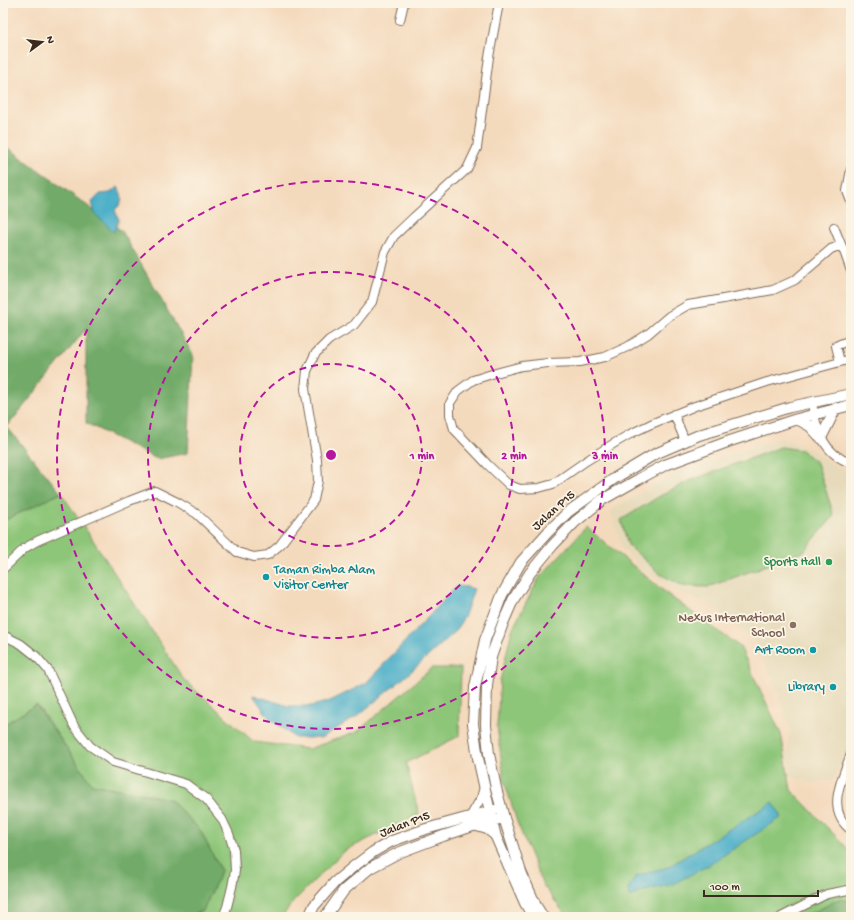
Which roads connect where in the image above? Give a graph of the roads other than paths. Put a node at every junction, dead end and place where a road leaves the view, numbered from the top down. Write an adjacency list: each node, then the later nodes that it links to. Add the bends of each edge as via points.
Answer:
1 (404, 3): 3 (street)
2 (499, 3): 24 (street, via 477,148 467,169 394,236 385,252 372,302 354,325 329,340 315,354 307,371 305,389 318,481 314,500 280,545 268,555 254,556 237,552 197,514 155,491 37,541 25,548)
3 (400, 20)
4 (851, 170): 5 (street, via 847,191)
5 (851, 202)
6 (834, 227): 7 (street)
7 (842, 245): 8 (street); 16 (street, via 831,249 794,280 773,290 688,305 669,316 648,334 605,357 580,362 522,366 473,380 458,391 450,403 454,429 509,485 520,488 539,488 553,484 630,434)
8 (851, 271)
9 (851, 340): 11 (street, via 836,346)
10 (851, 359): 11 (street)
11 (840, 362): 16 (street, via 767,382)
12 (851, 394): 13 (street, Jalan P15)
13 (812, 402): 17 (street); 20 (street, Jalan P15)
14 (851, 404): 15 (street, Jalan P15)
15 (836, 408): 17 (street, Jalan P15); 19 (street)
16 (674, 414): 20 (street)
17 (814, 414): 18 (street, Jalan P15); 19 (street)
18 (797, 419): 19 (street, via 810,426); 23 (street, Jalan P15, via 665,465 602,500)
19 (821, 438): 21 (street, via 835,455)
20 (685, 441): 22 (street, Jalan P15, via 655,454 615,478)
21 (851, 463)
22 (568, 512): 23 (street); 27 (street, Jalan P15, via 521,562 502,595 485,640 475,687 472,724)
23 (575, 522): 28 (street, Jalan P15, via 530,573 512,600 491,657 486,725 489,754)
24 (3, 569)
25 (3, 636): 35 (street, via 21,644 48,670 74,726 90,746 113,762 186,784 206,799 222,819 234,850 235,871 227,907)
26 (851, 754): 32 (street, via 841,779 837,799 840,818)
27 (484, 787): 29 (street, Jalan P15); 31 (street)
28 (501, 808): 29 (street, Jalan P15); 30 (street, Jalan P15)
29 (491, 816): 30 (street); 31 (street, Jalan P15); 33 (street)
30 (504, 818): 39 (street, Jalan P15, via 521,872)
31 (472, 821): 33 (street); 36 (street, Jalan P15, via 426,829 392,841 373,852 335,882 314,906); 37 (street, Jalan P15, via 370,868 344,890)
32 (851, 830)
33 (496, 837): 38 (street)
34 (851, 891): 40 (street, via 827,894)
35 (222, 917)
36 (309, 917)
37 (325, 917)
38 (533, 917)
39 (543, 917)
40 (781, 917)

